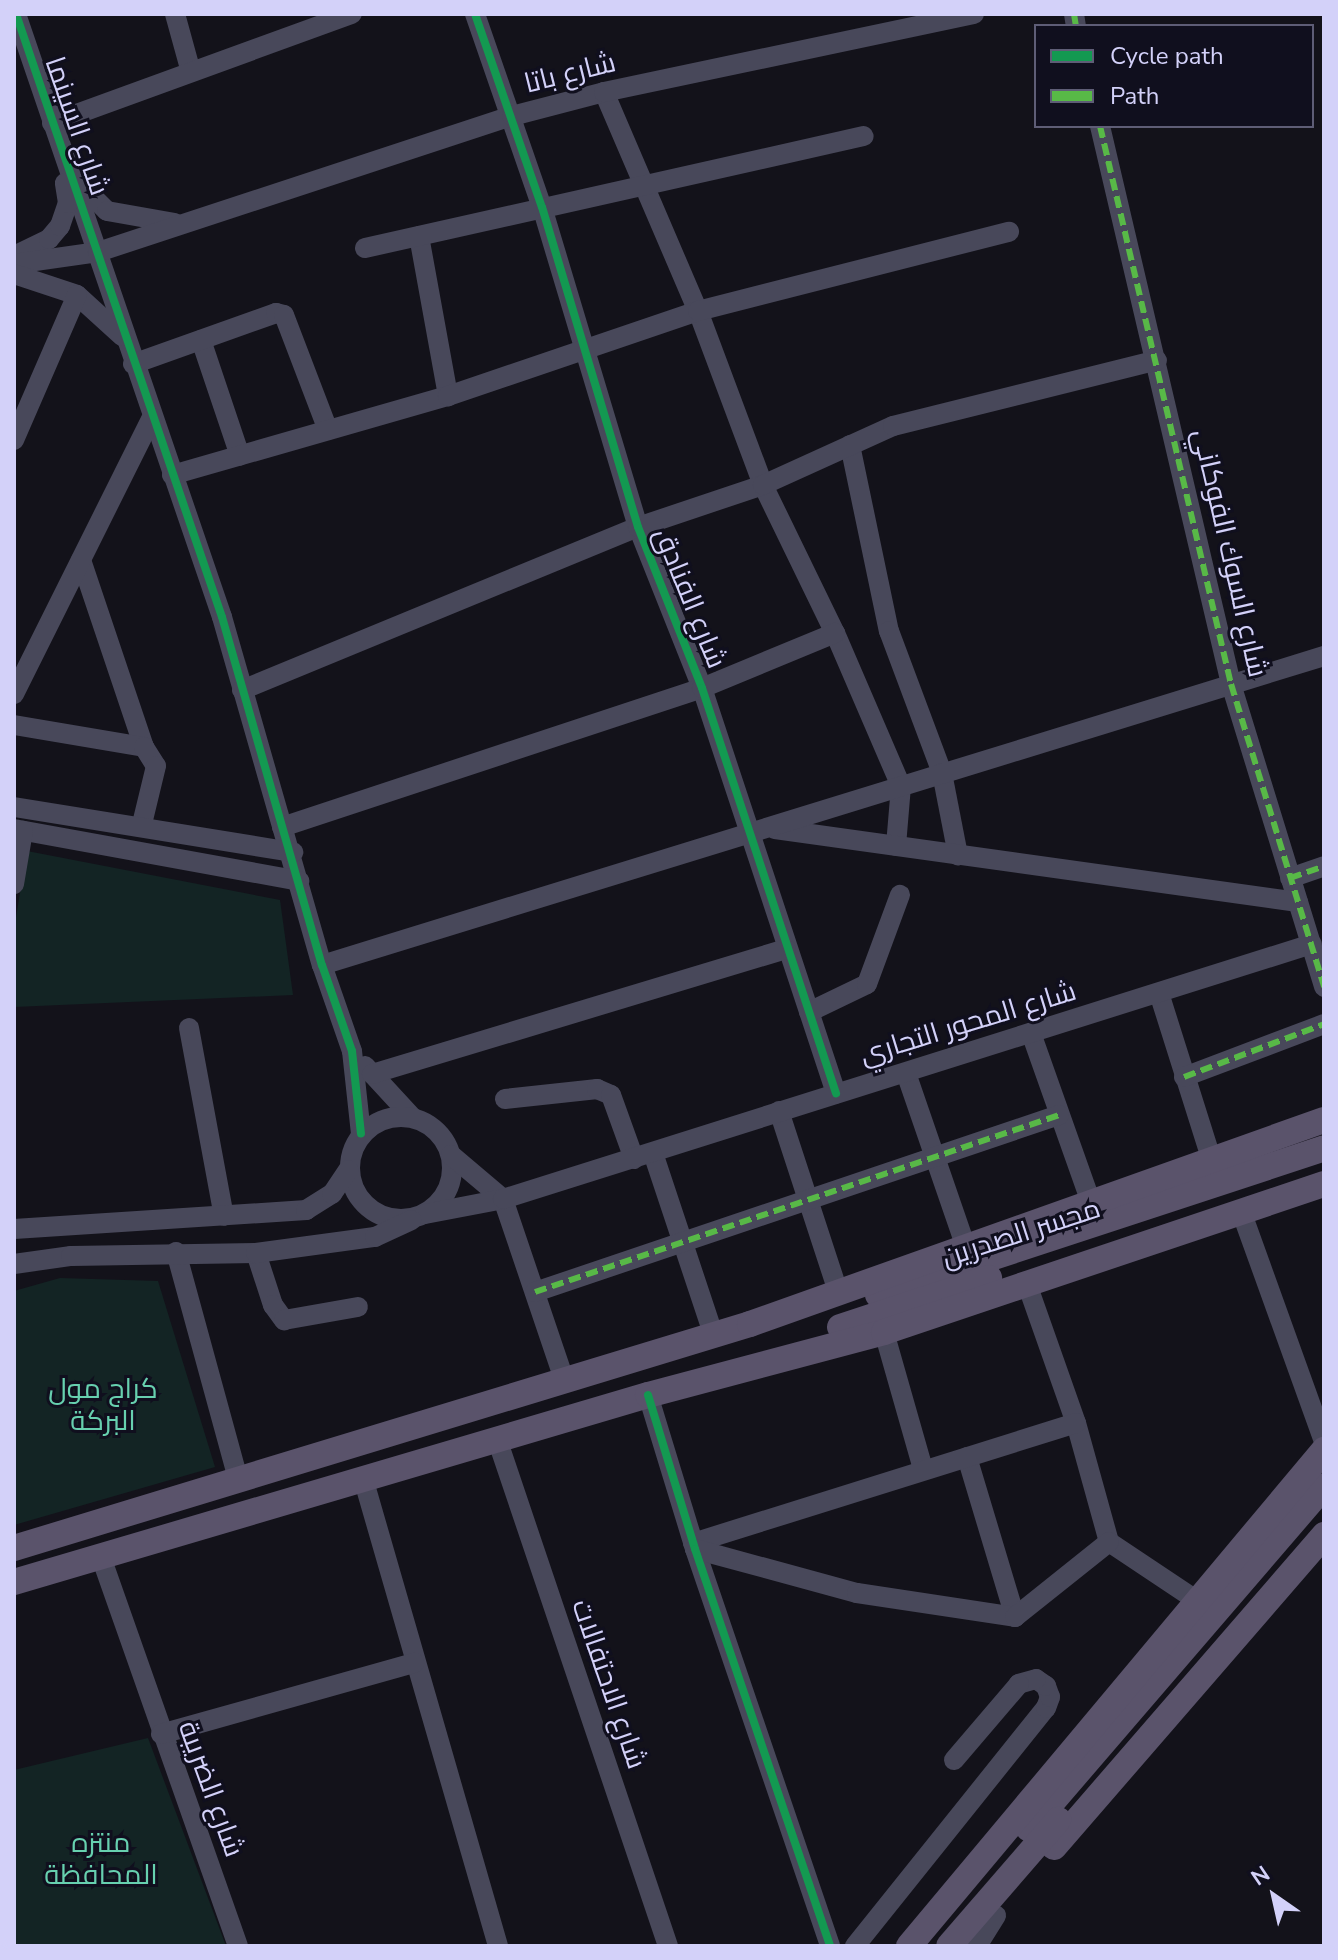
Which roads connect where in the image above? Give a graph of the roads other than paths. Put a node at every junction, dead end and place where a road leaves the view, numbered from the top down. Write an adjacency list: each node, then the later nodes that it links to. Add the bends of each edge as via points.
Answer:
1 (16, 14): 9 (street, شارع السينما)
2 (175, 14): 6 (street)
3 (352, 14): 6 (street, شارع السينما)
4 (475, 14): 8 (street, شارع الفنادق)
5 (974, 14): 7 (street, شارع باتا)
6 (191, 72): 9 (street, شارع السينما)
7 (604, 92): 8 (street, شارع باتا); 13 (street)
8 (512, 116): 14 (street, شارع الفنادق); 15 (street, شارع باتا)
9 (52, 123): 12 (street, شارع السينما)
10 (1100, 128): 28 (street, شارع السوك الفوكاني)
11 (864, 136): 13 (street)
12 (60, 152): 15 (street, via 77,182 107,211 152,222); 19 (street, شارع السينما); 20 (street, via 66,215 49,239)
13 (646, 186): 14 (street); 24 (street)
14 (542, 207): 17 (street); 27 (street, شارع الفنادق)
15 (187, 223): 19 (street, شارع باتا)
16 (1009, 232): 24 (street)
17 (419, 236): 18 (street); 30 (street)
18 (365, 248)
19 (98, 252): 21 (street, شارع باتا); 26 (street, شارع السينما)
20 (14, 256)
21 (14, 264)
22 (14, 274): 23 (street)
23 (77, 295): 26 (street); 33 (street)
24 (698, 311): 27 (street); 37 (street)
25 (201, 340): 29 (street); 32 (street, via 276,313 284,315); 35 (street)
26 (128, 343): 29 (street, شارع السينما)
27 (586, 352): 30 (street); 38 (street, شارع الفنادق)
28 (1157, 360): 34 (street, via 893,426); 42 (street, شارع السوك الفوكاني)
29 (133, 364): 31 (street, شارع السينما)
30 (448, 396): 32 (street)
31 (152, 417): 36 (street, شارع السينما); 39 (street)
32 (328, 430): 35 (street)
33 (14, 440)
34 (850, 445): 37 (street); 48 (street, via 889,631)
35 (240, 456): 36 (street)
36 (172, 475): 44 (street, شارع السينما)
37 (763, 485): 38 (street); 40 (street)
38 (638, 527): 43 (street, شارع الفنادق); 44 (street)
39 (81, 560): 45 (street); 47 (street)
40 (835, 633): 43 (street); 49 (street)
41 (1324, 656): 42 (street)
42 (1231, 684): 48 (street); 59 (street, شارع السوك الفوكاني)
43 (702, 688): 52 (street); 54 (street, شارع الفنادق)
44 (242, 690): 52 (street, شارع السينما)
45 (14, 694)
46 (14, 725): 47 (street)
47 (144, 747): 51 (street, via 156,766)
48 (942, 773): 49 (street); 57 (street)
49 (901, 786): 54 (street); 55 (street)
50 (14, 807): 51 (street)
51 (142, 824): 56 (street)
52 (282, 827): 56 (street, شارع السينما)
53 (19, 830): 60 (street); 61 (street)
54 (761, 831): 55 (street); 65 (street, شارع الفنادق); 66 (street)
55 (896, 846): 57 (street)
56 (293, 852): 60 (street, شارع السينما)
57 (958, 855): 63 (street)
58 (1324, 866): 59 (street)
59 (1290, 878): 63 (street, شارع السوك الفوكاني)
60 (299, 881): 66 (street, شارع السينما)
61 (14, 884)
62 (900, 895): 69 (street, via 867,984)
63 (1298, 902): 64 (street, شارع السوك الفوكاني)
64 (1312, 944): 67 (street, شارع السوك الفوكاني); 68 (street, شارع المحور التجاري)
65 (786, 949): 69 (street, شارع الفنادق); 75 (street)
66 (322, 965): 73 (street, شارع السينما)
67 (1324, 987)
68 (1159, 993): 72 (street, شارع المحور التجاري); 76 (street)
69 (809, 1012): 77 (street, شارع الفنادق)
70 (1324, 1024): 76 (street)
71 (189, 1028): 98 (street)
72 (1031, 1033): 74 (street, شارع المحور التجاري); 80 (street)
73 (352, 1051): 75 (street); 83 (street)
74 (906, 1073): 77 (street, شارع المحور التجاري); 88 (street)
75 (372, 1074): 81 (street)
76 (1184, 1077): 89 (street)
77 (836, 1093): 79 (street, شارع المحور التجاري)
78 (505, 1099): 87 (street, via 597,1089 611,1095)
79 (779, 1111): 87 (street, شارع المحور التجاري); 95 (street)
80 (1059, 1115): 88 (street); 96 (street)
81 (412, 1117): 83 (street, via 376,1122); 86 (street, via 430,1125)
82 (1324, 1120): 84 (main road)
83 (361, 1134): 91 (street)
84 (1271, 1138): 89 (main road); 93 (main road, via 1293,1134 1313,1151 1317,1175)
85 (1324, 1148): 110 (main road, مجسر الصدرين)
86 (451, 1155): 94 (street); 99 (street, via 449,1187)
87 (644, 1156): 94 (street, شارع المحور التجاري); 101 (street)
88 (934, 1157): 95 (street); 102 (street)
89 (1211, 1158): 96 (main road)
90 (1324, 1167): 110 (main road, مجسر الصدرين)
91 (348, 1170): 98 (street, via 332,1194 306,1210); 99 (street, via 361,1201 374,1212)
92 (1324, 1184): 93 (main road)
93 (1295, 1193): 97 (main road)
94 (503, 1199): 99 (street, شارع المحور التجاري); 108 (street)
95 (806, 1199): 101 (street); 107 (street)
96 (1090, 1200): 102 (main road)
97 (1241, 1211): 106 (main road); 117 (street)
98 (224, 1216): 100 (street)
99 (418, 1217): 104 (street, via 375,1237)
100 (14, 1229)
101 (685, 1243): 108 (street); 112 (street)
102 (965, 1244): 107 (main road)
103 (176, 1252): 104 (street); 105 (street); 122 (street)
104 (256, 1253): 109 (street, via 273,1305 284,1320)
105 (14, 1264)
106 (1027, 1284): 110 (main road); 115 (street)
107 (838, 1291): 111 (main road)
108 (535, 1292): 113 (street)
109 (358, 1307)
110 (874, 1316): 111 (main road, مجسر الصدرين); 114 (main road, مجسر الصدرين, via 741,1368); 120 (street)
111 (750, 1324): 112 (main road)
112 (714, 1336): 113 (main road)
113 (564, 1379): 122 (main road)
114 (648, 1395): 116 (main road, مجسر الصدرين); 127 (street)
115 (1076, 1423): 119 (street); 126 (street)
116 (497, 1439): 121 (main road, مجسر الصدرين); 139 (street, شارع الاحتفالات)
117 (1324, 1441)
118 (1324, 1450): 131 (main road)
119 (967, 1457): 120 (street); 132 (street)
120 (923, 1469): 127 (street)
121 (363, 1478): 129 (main road, مجسر الصدرين); 133 (street)
122 (239, 1482): 128 (main road)
123 (1324, 1486): 136 (main road)
124 (1324, 1511): 136 (main road)
125 (1324, 1535): 136 (main road, via 996,1915)
126 (1109, 1542): 131 (street); 132 (street)
127 (694, 1546): 132 (street, via 857,1593); 140 (street)
128 (14, 1548)
129 (101, 1557): 130 (main road, مجسر الصدرين); 134 (street, شارع الضريبة)
130 (14, 1582)
131 (1196, 1600): 142 (main road)
132 (1015, 1617)
133 (414, 1663): 134 (street); 138 (street)
134 (161, 1734): 137 (street, شارع الضريبة)
135 (954, 1760): 141 (street, via 1019,1684 1036,1679 1046,1686 1046,1708)
136 (951, 1944)
137 (238, 1946)
138 (498, 1946)
139 (668, 1946)
140 (830, 1946)
141 (855, 1946)
142 (909, 1946)

